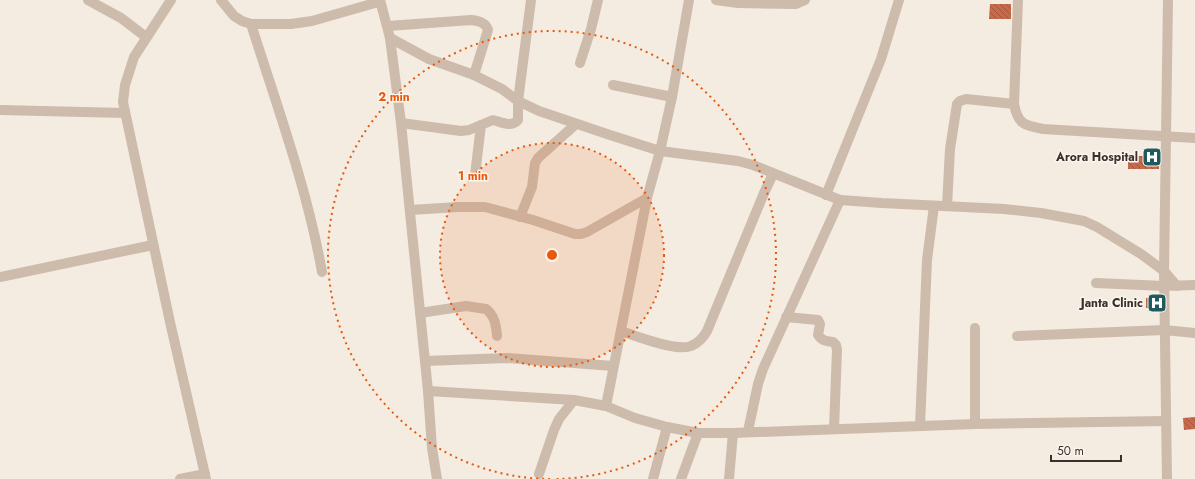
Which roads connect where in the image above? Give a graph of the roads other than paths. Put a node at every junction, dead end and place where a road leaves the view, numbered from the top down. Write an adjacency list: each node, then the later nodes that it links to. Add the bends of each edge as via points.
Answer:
1 (88, 0): 15 (street, via 121,18)
2 (171, 0): 15 (street)
3 (220, 0): 13 (street, via 234,16)
4 (380, 0): 13 (street, via 312,21); 14 (street)
5 (531, 0): 21 (street)
6 (598, 0): 17 (street, via 592,29)
7 (689, 0): 20 (street)
8 (716, 0): 9 (street, via 796,4)
9 (805, 0)
10 (899, 0): 33 (street, via 876,71)
11 (1018, 0): 22 (street)
12 (1168, 0): 28 (street)
13 (251, 24): 42 (street, via 297,167)
14 (388, 26): 16 (street); 18 (street, via 471,20 484,23 488,30)
15 (146, 37): 24 (street, via 128,72 123,102)
16 (390, 38): 18 (street, via 429,59); 25 (street)
17 (580, 63)
18 (474, 76): 21 (street)
19 (614, 85): 20 (street)
20 (672, 97): 30 (street)
21 (518, 100): 26 (street, via 539,111); 27 (street, via 518,120 515,124 493,120)
22 (1014, 104): 28 (street, via 1018,119 1031,127); 37 (street, via 966,99 957,104 950,149)
23 (0, 110): 24 (street)
24 (125, 113): 40 (street)
25 (401, 123): 27 (street, via 461,131); 38 (street)
26 (576, 124): 30 (street); 39 (street, via 535,162 534,182)
27 (481, 125): 32 (street)
28 (1166, 137): 29 (street); 41 (street)
29 (1195, 138)
30 (660, 151): 31 (street, via 738,161); 34 (street)
31 (773, 174): 33 (street); 51 (street, via 702,339 690,347 675,347)
32 (475, 175)
33 (826, 195): 35 (street)
34 (647, 198): 39 (street, via 581,234); 51 (street)
35 (840, 200): 36 (street); 49 (street)
36 (934, 206): 37 (street); 63 (street, via 927,260)
37 (946, 206): 41 (street, via 1041,213 1084,221 1097,226)
38 (410, 210): 39 (street, via 474,206); 48 (street)
39 (520, 217)
40 (153, 245): 43 (street); 70 (street)
41 (1164, 271): 46 (street); 47 (street)
42 (322, 272)
43 (0, 277)
44 (1096, 283): 46 (street)
45 (1195, 285): 47 (street)
46 (1164, 286): 47 (street); 52 (street)
47 (1177, 286)
48 (420, 313): 54 (street, via 466,306 486,309 494,318); 56 (street)
49 (786, 317): 65 (street, via 818,320 818,335 821,339 836,345); 66 (street, via 758,384)
50 (975, 328): 62 (street)
51 (621, 331): 57 (street)
52 (1164, 331): 53 (street); 55 (street); 61 (street)
53 (1195, 332)
54 (497, 336)
55 (1017, 336)
56 (424, 361): 57 (street, via 507,358); 58 (street)
57 (613, 366): 60 (street)
58 (428, 391): 59 (street); 72 (street)
59 (574, 400): 60 (street); 69 (street, via 559,419)
60 (606, 406): 64 (street)
61 (1166, 421): 62 (street); 76 (street)
62 (975, 424): 63 (street)
63 (920, 426): 65 (street)
64 (667, 427): 67 (street); 73 (street)
65 (834, 429): 66 (street)
66 (748, 431): 68 (street)
67 (698, 433): 68 (street); 74 (street)
68 (733, 433): 75 (street)
69 (539, 474)
70 (205, 477): 71 (street)
71 (180, 479)
72 (437, 479)
73 (653, 479)
74 (681, 479)
75 (729, 479)
76 (1167, 479)

